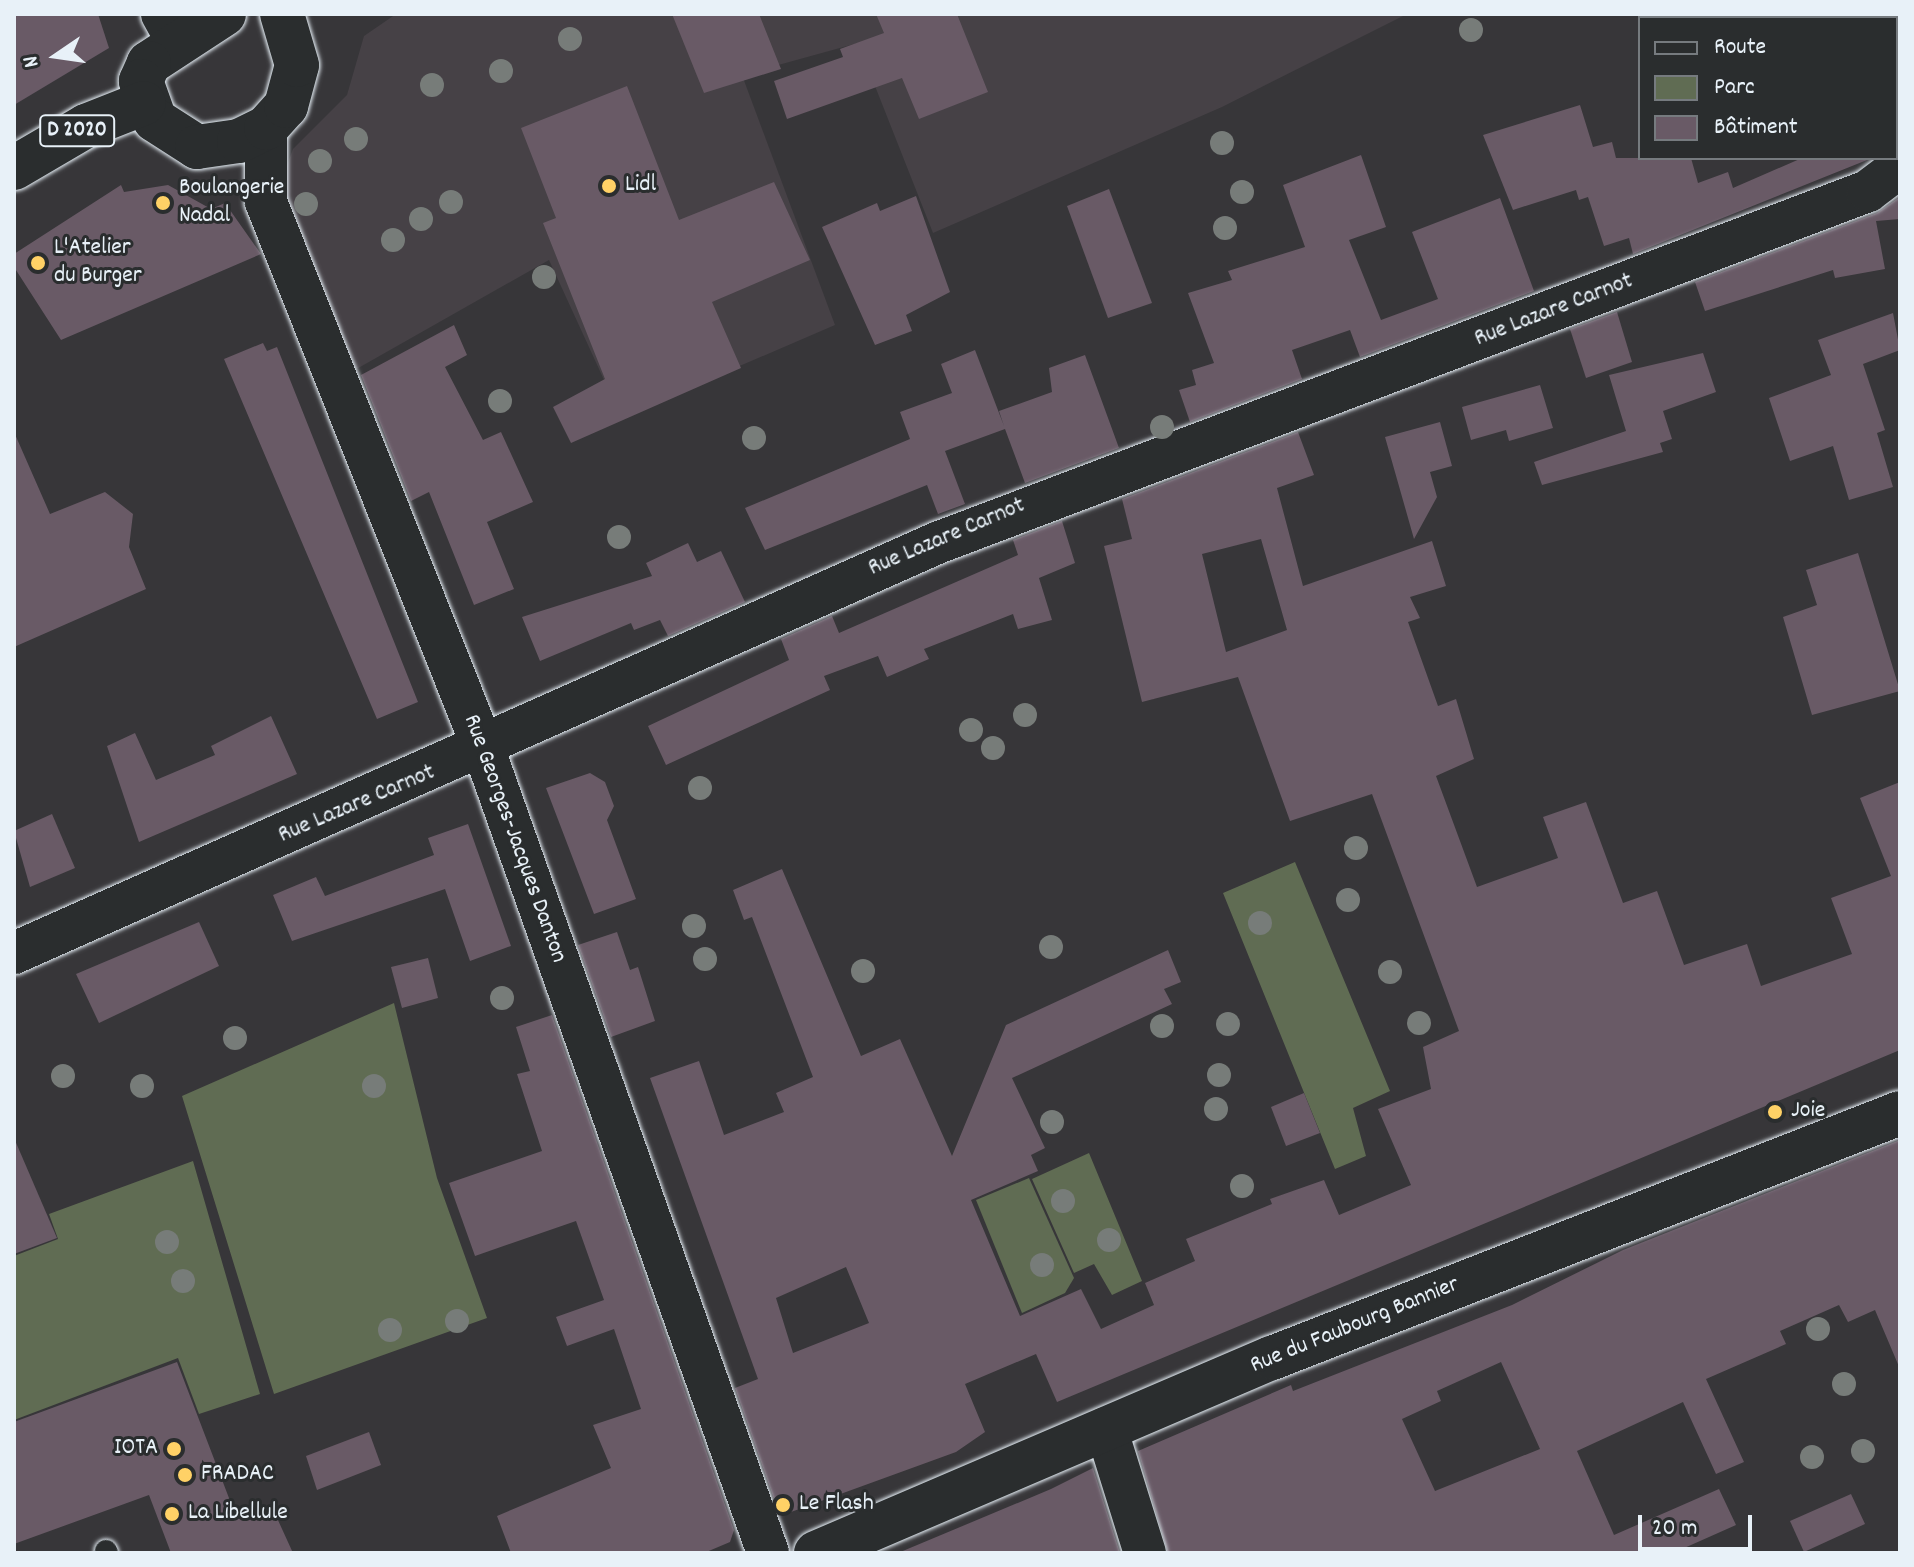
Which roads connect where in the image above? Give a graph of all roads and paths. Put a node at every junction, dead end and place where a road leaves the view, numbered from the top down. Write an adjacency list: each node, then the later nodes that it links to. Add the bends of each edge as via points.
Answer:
1 (224, 14): 3 (main road)
2 (291, 17): 5 (main road, via 295,85)
3 (170, 28): 4 (main road, via 141,81)
4 (144, 103): 5 (main road, via 173,137 197,147); 6 (main road, D 2020)
5 (266, 128): 8 (street, Rue Georges-Jacques Danton, via 266,202)
6 (15, 170)
7 (1898, 170): 8 (street, Rue Lazare Carnot, via 1868,191 1520,325 1090,479 827,589)
8 (484, 750): 9 (street, Rue Lazare Carnot); 12 (street, Rue Georges-Jacques Danton)
9 (14, 953)
10 (1900, 1113): 11 (main road, Rue du Faubourg Bannier)
11 (1106, 1428): 13 (main road, Rue du Faubourg Bannier); 14 (street)
12 (768, 1553)
13 (816, 1553)
14 (1145, 1553)

